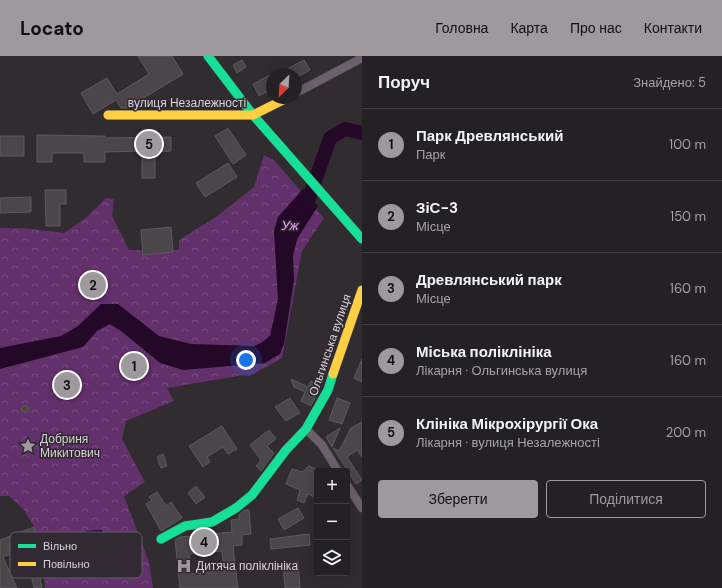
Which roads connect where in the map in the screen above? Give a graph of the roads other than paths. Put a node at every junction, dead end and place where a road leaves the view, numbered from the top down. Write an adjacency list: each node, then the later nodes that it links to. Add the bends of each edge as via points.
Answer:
1 (208, 56): 6 (street)
2 (362, 58): 3 (street)
3 (302, 90)
4 (274, 104): 6 (street, вулиця Незалежності)
5 (108, 115): 6 (street, вулиця Незалежності)
6 (253, 115): 7 (street)
7 (362, 239)
8 (362, 290): 9 (street, Ольгинська вулиця, via 328,390)
9 (306, 429): 10 (street, via 322,445); 13 (street, Ольгинська вулиця, via 286,450 252,495 236,508 212,522 185,526)
10 (336, 468)
11 (350, 490): 12 (street)
12 (362, 508)
13 (161, 539)

